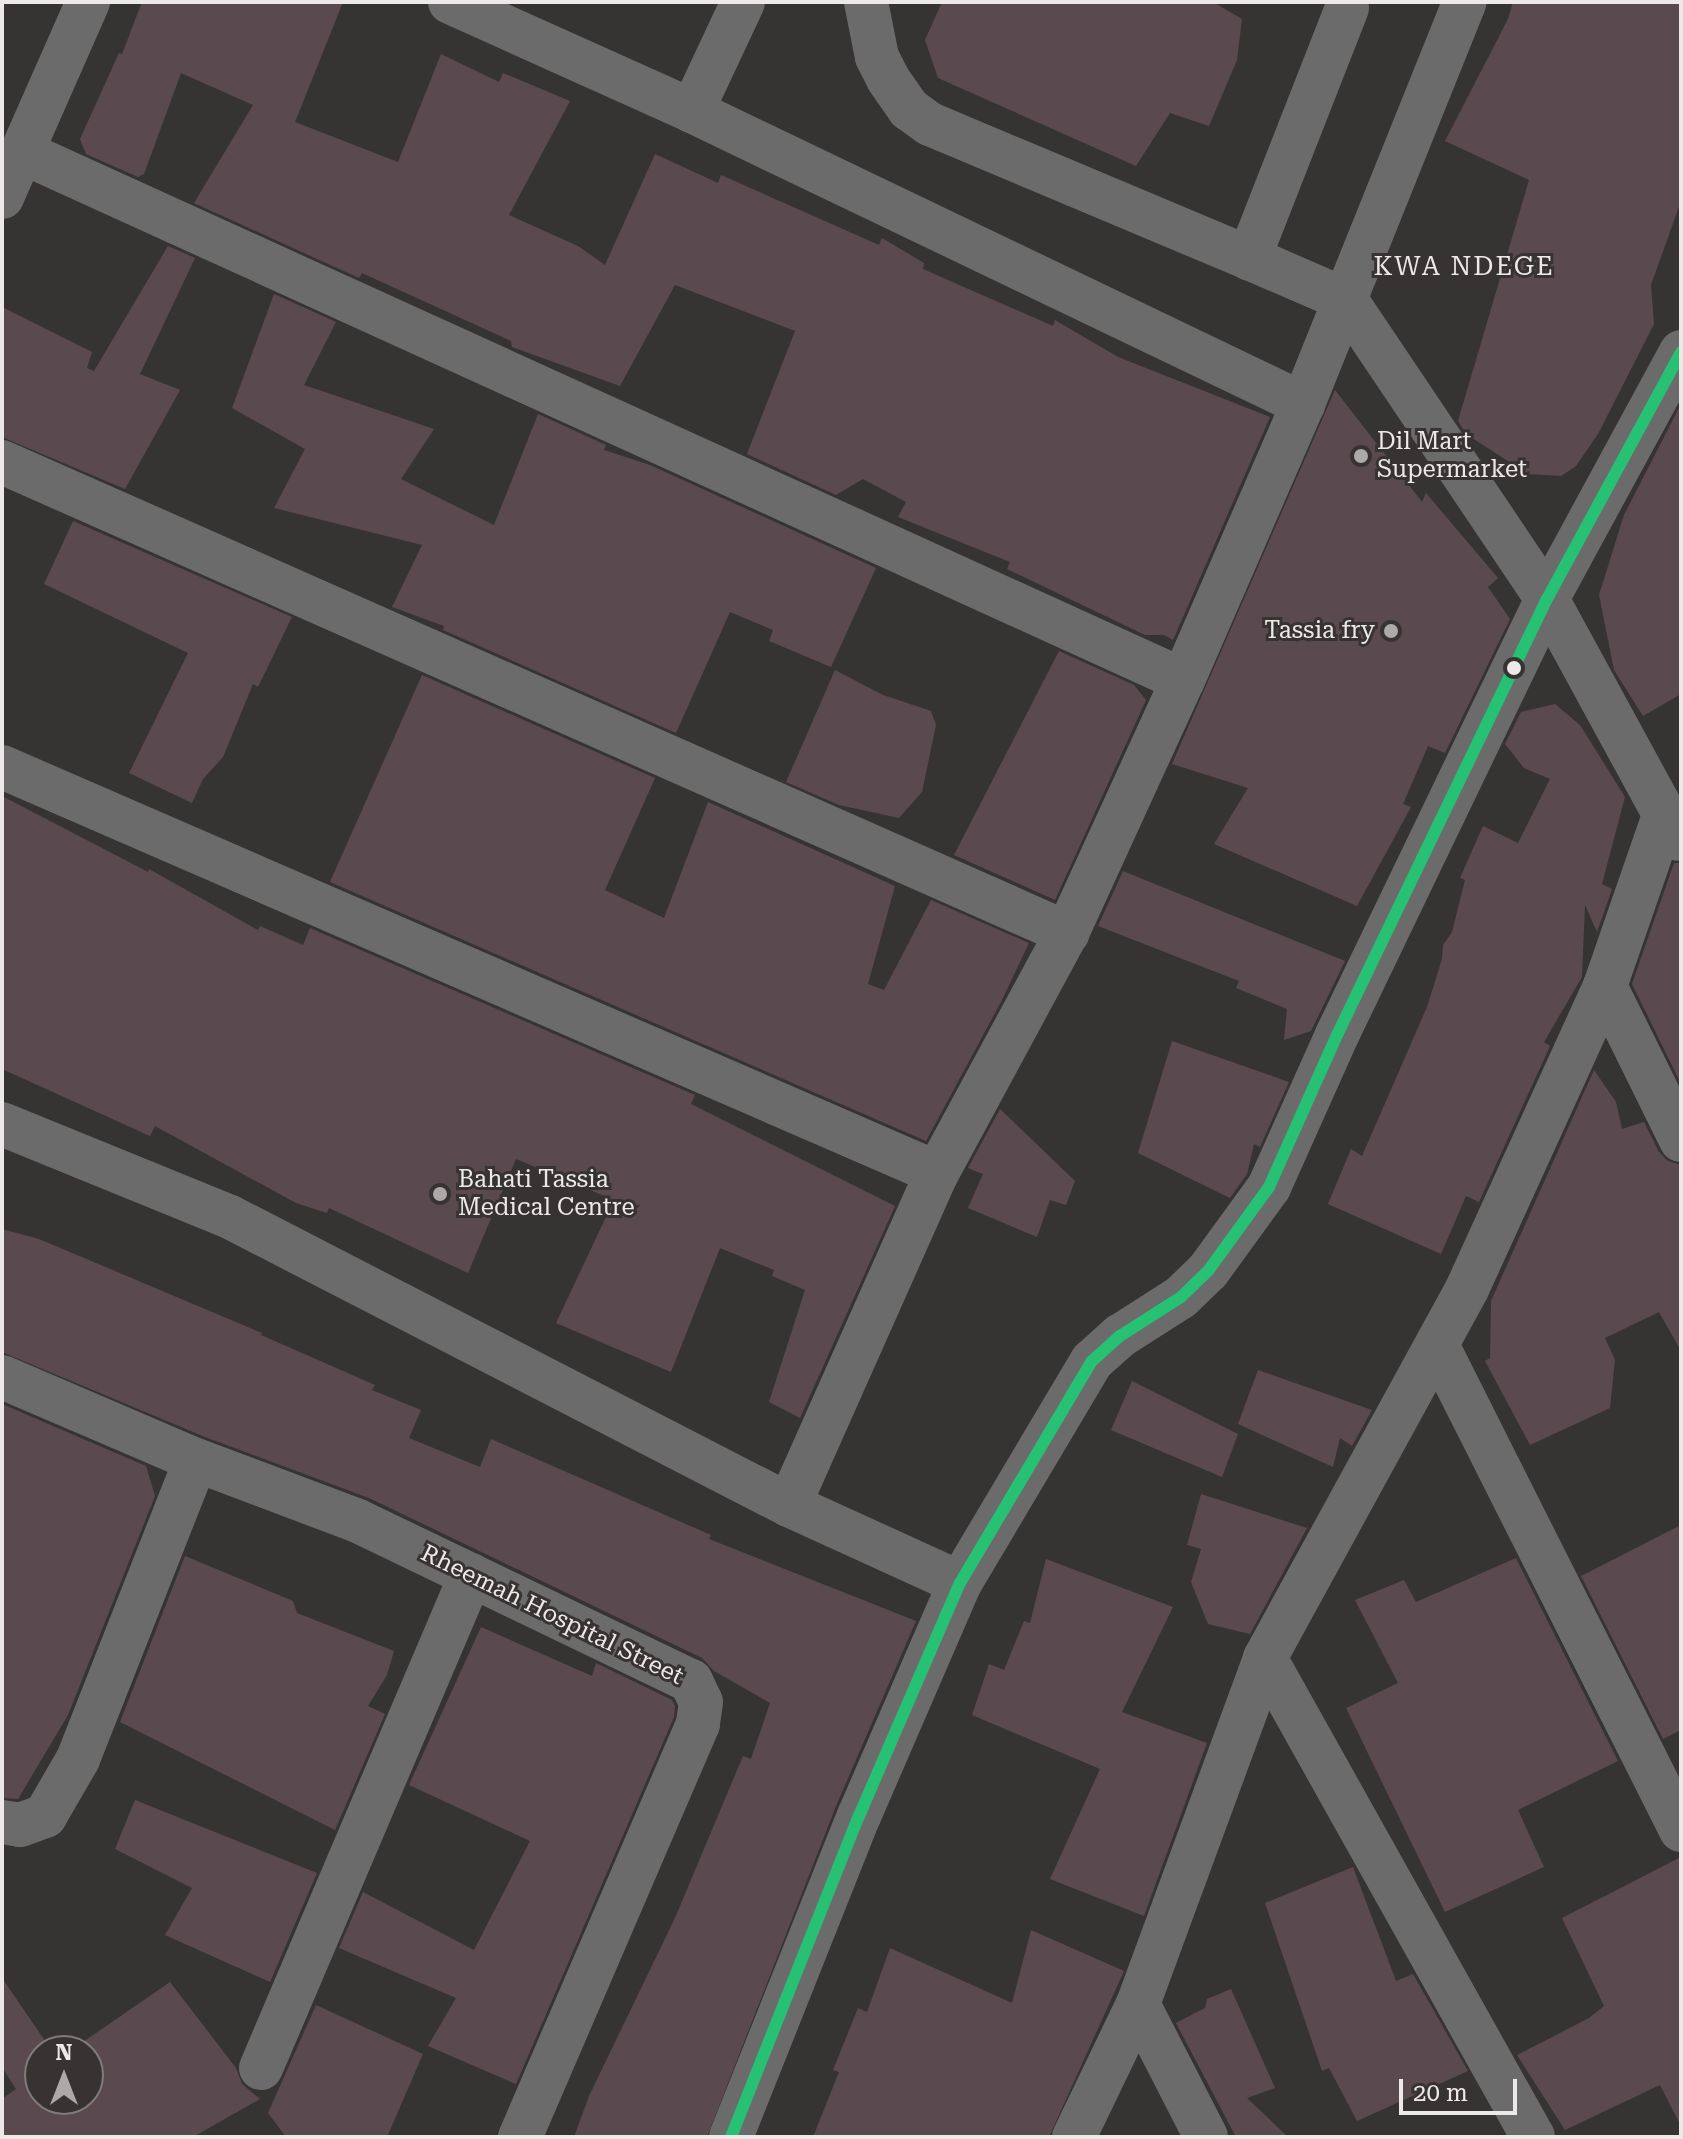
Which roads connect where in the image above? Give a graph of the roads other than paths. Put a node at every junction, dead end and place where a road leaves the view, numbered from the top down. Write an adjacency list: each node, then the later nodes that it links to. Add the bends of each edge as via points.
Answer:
1 (88, 2): 8 (street)
2 (450, 2): 7 (street)
3 (743, 2): 7 (street)
4 (866, 2): 10 (street, via 877,57 888,79 909,109 930,124)
5 (1465, 2): 11 (street)
6 (1347, 8): 10 (street)
7 (692, 111): 13 (street)
8 (22, 152): 9 (street); 16 (street)
9 (2, 197)
10 (1249, 258): 11 (street)
11 (1346, 300): 13 (street); 15 (street)
12 (1681, 354): 15 (street)
13 (1303, 404): 16 (street)
14 (2, 462): 19 (street)
15 (1547, 599): 18 (street); 29 (street, via 1269,1187 1208,1271 1092,1361)
16 (1183, 680): 19 (street)
17 (2, 767): 23 (street)
18 (1672, 830): 20 (street)
19 (1067, 933): 23 (street)
20 (1605, 986): 22 (street); 24 (street)
21 (2, 1124): 27 (street, via 230,1217)
22 (1681, 1140)
23 (937, 1173): 27 (street)
24 (1437, 1345): 30 (street); 32 (street)
25 (2, 1377): 26 (street, Rheemah Hospital Street)
26 (196, 1460): 28 (street, Rheemah Hospital Street, via 358,1521); 31 (street, via 78,1759 45,1816 20,1825)
27 (789, 1505): 29 (street)
28 (471, 1575): 34 (street); 35 (street, Rheemah Hospital Street, via 684,1676 701,1702 698,1724)
29 (960, 1583): 36 (street, via 859,1816)
30 (1265, 1658): 33 (street); 39 (street)
31 (2, 1822)
32 (1681, 1830)
33 (1138, 2004): 37 (street); 38 (street)
34 (261, 2068)
35 (520, 2137)
36 (731, 2137)
37 (1074, 2137)
38 (1206, 2137)
39 (1533, 2137)

